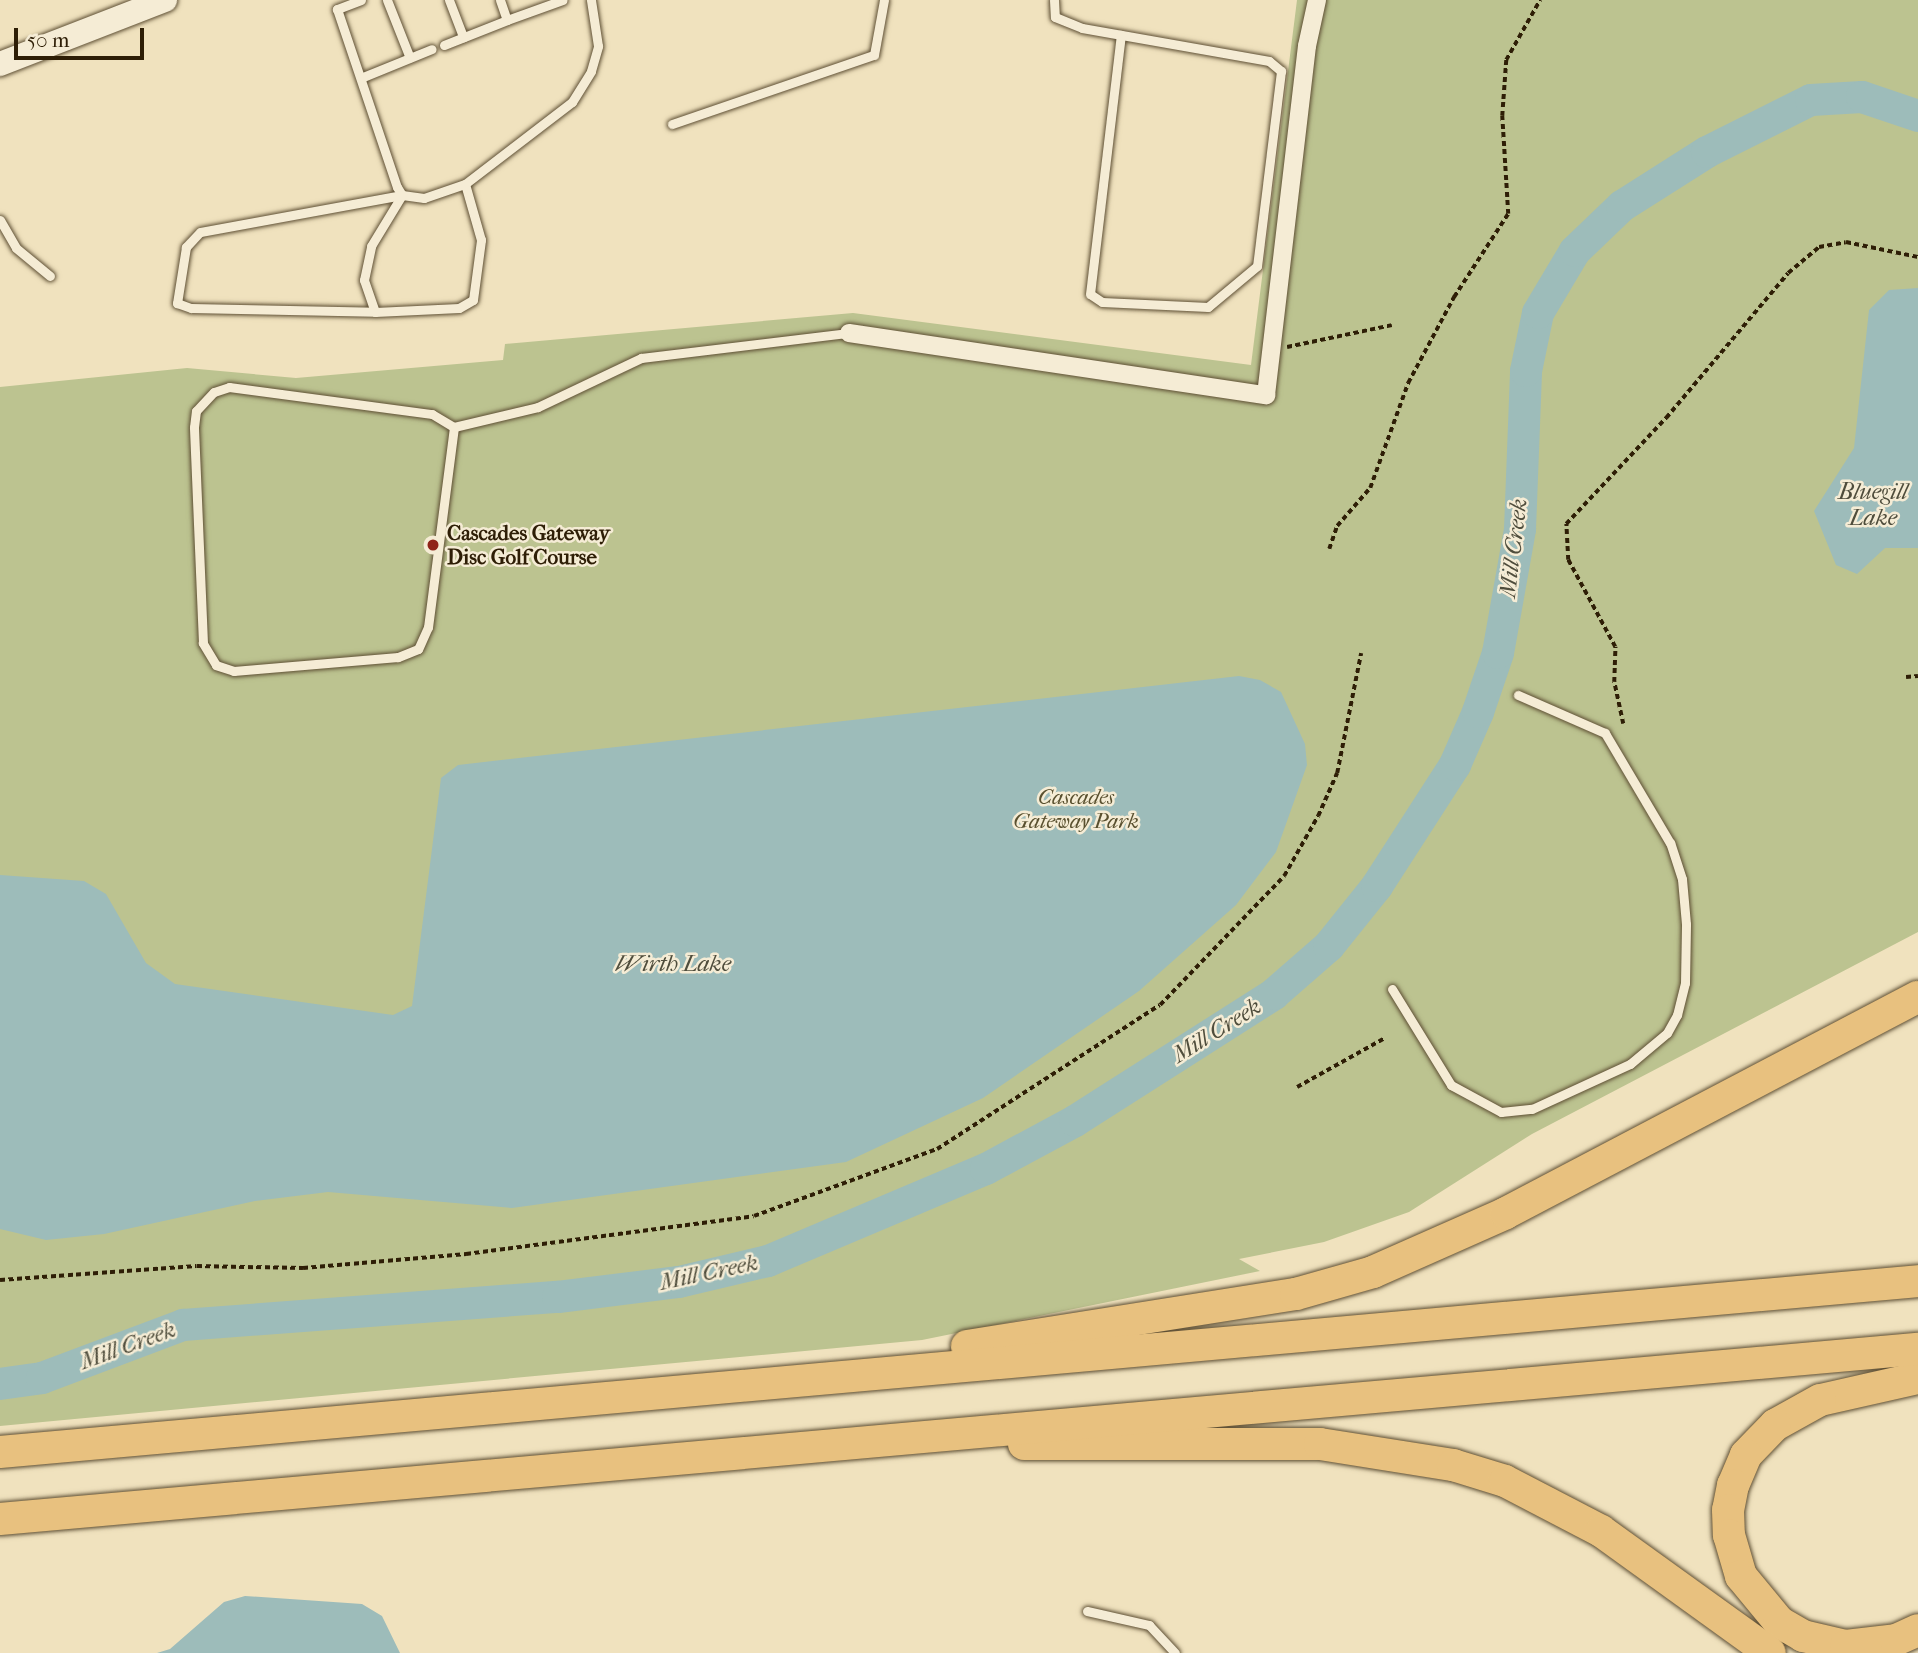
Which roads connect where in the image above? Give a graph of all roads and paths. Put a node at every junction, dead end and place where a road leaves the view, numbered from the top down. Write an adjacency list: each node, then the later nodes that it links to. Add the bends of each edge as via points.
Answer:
1 (165, 0): 18 (main road)
2 (361, 0): 19 (lane, via 337,9)
3 (387, 0): 17 (lane)
4 (449, 0): 14 (lane)
5 (500, 0): 12 (lane)
6 (564, 0): 12 (lane)
7 (591, 0): 21 (lane, via 598,46 591,71 572,102)
8 (884, 0): 20 (lane, via 874,55)
9 (1054, 0): 13 (lane, via 1055,17)
10 (1317, 0): 29 (street, via 1307,46)
11 (1540, 0): 31 (path, via 1506,60 1502,116 1508,214 1454,297 1408,383 1370,488 1337,526)
12 (507, 20): 14 (lane)
13 (1121, 35): 13 (lane, via 1278,64 1282,90 1257,266 1208,307 1195,310 1102,302 1090,295)
14 (463, 37): 15 (lane)
15 (444, 45)
16 (432, 49): 17 (lane)
17 (410, 58): 19 (lane)
18 (0, 64)
19 (363, 76): 22 (lane, via 369,109)
20 (672, 124)
21 (465, 184): 22 (lane, via 424,198); 26 (lane, via 481,240 473,300 459,309 428,313)
22 (402, 195): 26 (lane, via 371,246 364,280); 26 (lane, via 200,233 186,247 180,272 177,303 191,308)
23 (0, 220): 25 (lane, via 16,248)
24 (1918, 257): 36 (path, via 1846,242 1819,247 1788,273 1666,418 1566,524 1569,561 1615,646 1614,682)
25 (50, 276)
26 (375, 312)
27 (1392, 325): 29 (path, via 1340,332)
28 (849, 333): 29 (street, via 1266,395); 30 (lane, via 641,358 538,407)
29 (1271, 351)
30 (454, 426): 30 (lane, via 432,414 229,387 203,400 194,427 203,643 216,666 247,670 398,657 418,649 428,627)
31 (1329, 549)
32 (1361, 653): 41 (path, via 1337,773 1284,876 1160,1005 937,1149 754,1216 466,1254 303,1268 197,1266)
33 (1918, 676): 34 (path)
34 (1906, 677)
35 (1518, 695): 37 (lane, via 1605,733 1670,843 1682,879 1686,924 1685,983 1677,1015 1667,1033 1630,1064 1532,1109 1501,1112 1451,1086)
36 (1623, 724)
37 (1392, 989)
38 (1918, 997): 44 (highway, via 1506,1213 1373,1272 1284,1297 964,1347)
39 (1385, 1038): 40 (path)
40 (1297, 1087)
41 (0, 1280)
42 (1918, 1281): 44 (highway)
43 (1918, 1349): 46 (highway)
44 (878, 1374): 47 (highway)
45 (1918, 1378): 50 (highway, via 1820,1400 1775,1425 1746,1455 1728,1510 1729,1535 1741,1576 1779,1622 1803,1636 1846,1646 1896,1640)
46 (904, 1438): 48 (highway); 52 (highway, via 1049,1446 1321,1444 1453,1465 1505,1481 1601,1531)
47 (0, 1452)
48 (0, 1519)
49 (1087, 1611): 51 (lane, via 1149,1625 1165,1637)
50 (1918, 1630)
51 (1175, 1653)
52 (1770, 1653)

